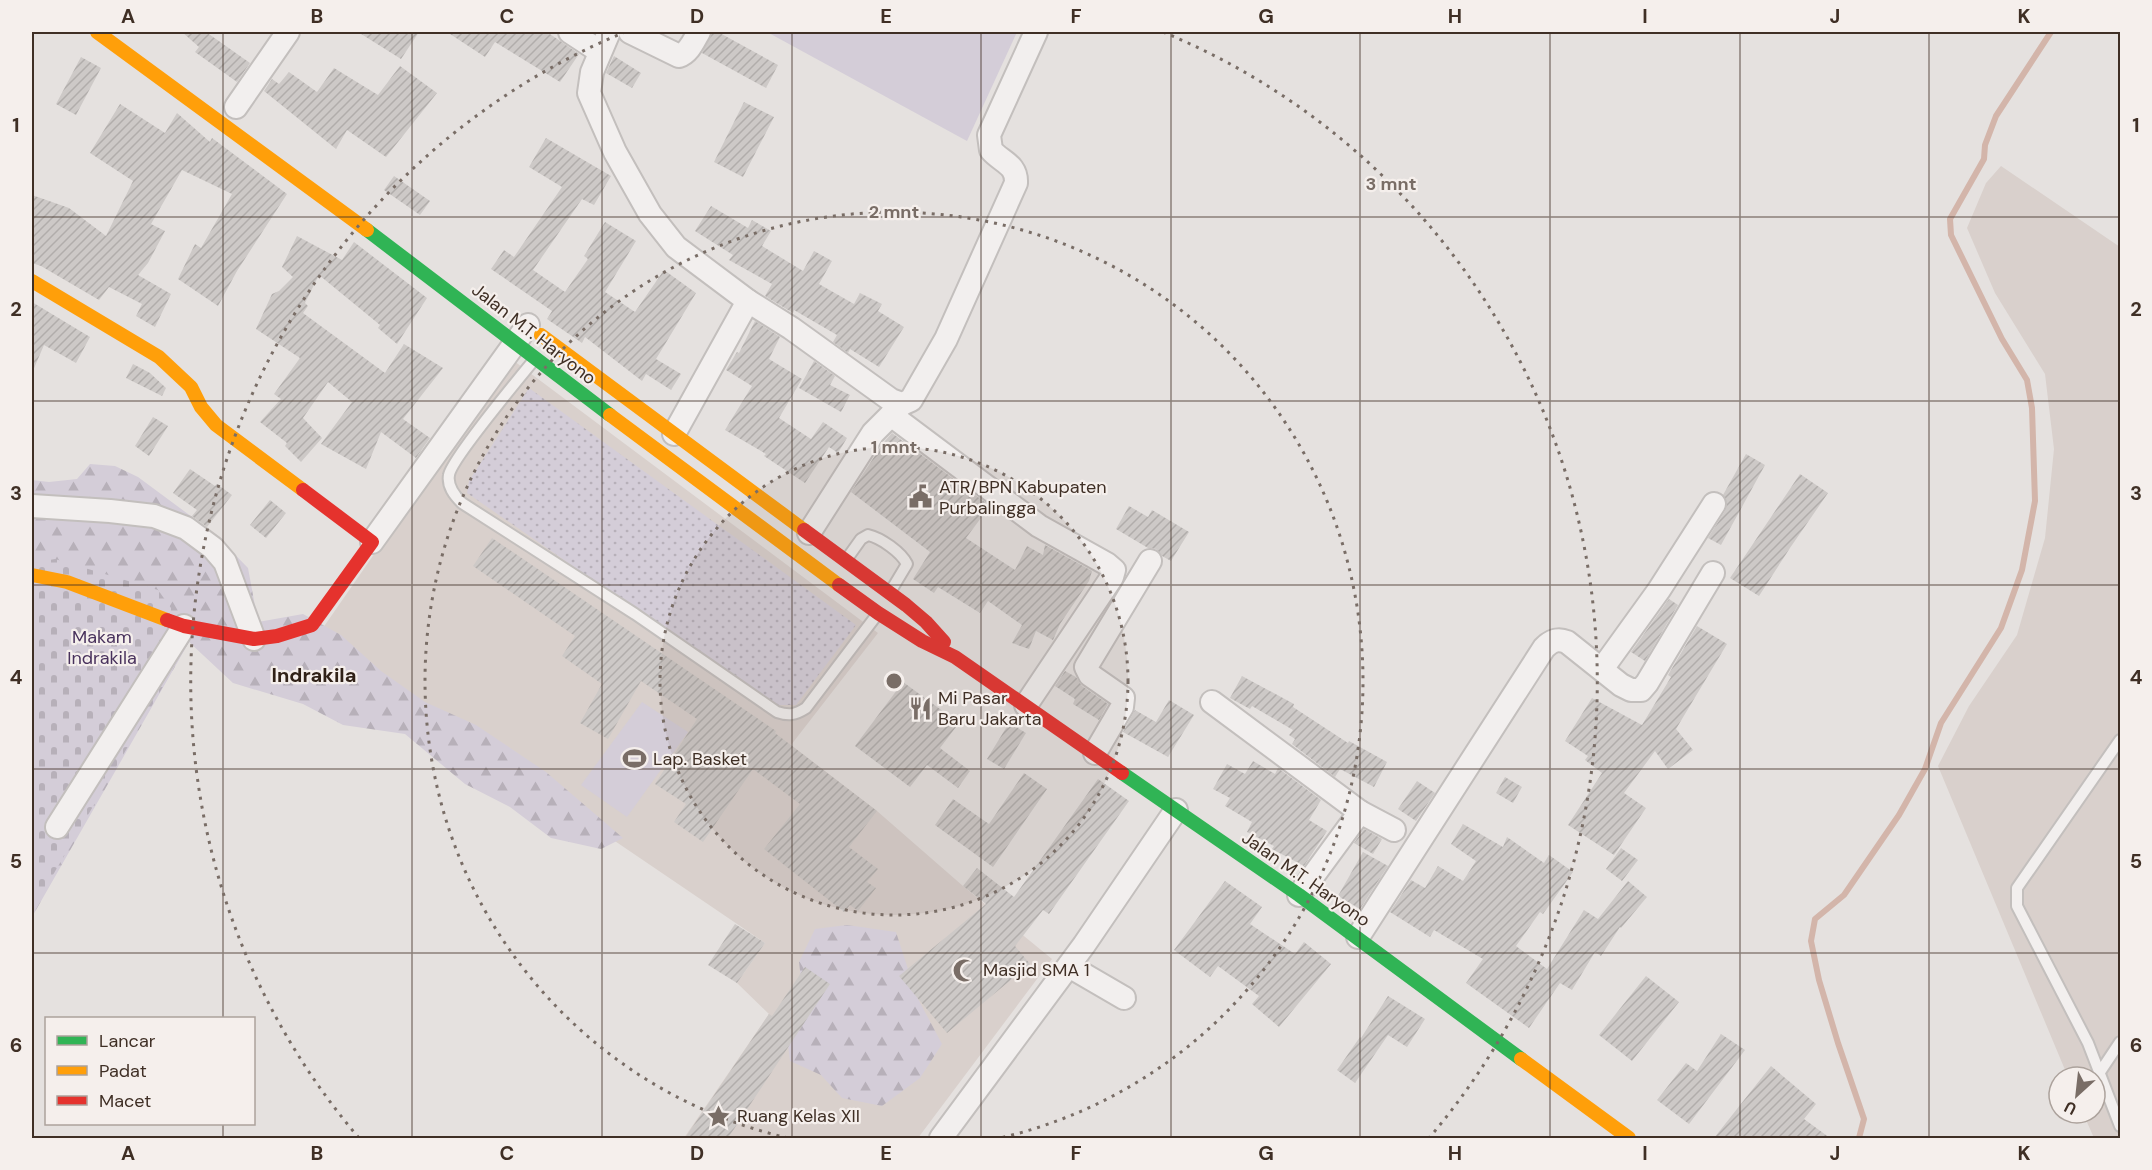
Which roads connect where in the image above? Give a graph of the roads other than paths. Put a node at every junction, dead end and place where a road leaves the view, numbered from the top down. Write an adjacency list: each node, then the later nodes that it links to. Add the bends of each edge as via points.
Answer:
1 (97, 32): 11 (main road, Jalan M.T. Haryono, via 387,245)
2 (288, 32): 8 (street)
3 (570, 32): 7 (street)
4 (630, 32): 5 (street, via 679,56 689,49)
5 (699, 32)
6 (1036, 32): 13 (street, via 989,135 991,150 1010,164 1016,183 946,339 911,400)
7 (604, 41): 10 (street, via 589,93 634,189 676,247)
8 (236, 107)
9 (32, 281): 18 (main road, via 159,357 191,387 216,425)
10 (748, 301): 13 (street, via 791,328); 14 (street)
11 (521, 329): 12 (main road, Jalan M.T. Haryono); 14 (main road, Jalan M.T. Haryono); 18 (street)
12 (536, 358): 24 (main road, Jalan M.T. Haryono); 24 (lane, via 448,473 454,495 462,503 787,715 806,708)
13 (896, 409): 17 (street, via 873,433); 30 (street, via 1039,526 1114,570)
14 (674, 434): 17 (main road, Jalan M.T. Haryono)
15 (1713, 504): 28 (street, via 1659,590)
16 (32, 506): 26 (street, via 154,516 186,528 225,562)
17 (808, 533): 19 (main road, Jalan M.T. Haryono)
18 (372, 542): 26 (main road, via 312,625)
19 (845, 560): 23 (main road, Jalan M.T. Haryono); 23 (lane, via 868,535 904,557 907,564)
20 (1150, 561): 32 (street, via 1086,667 1090,675 1123,698 1122,707)
21 (1713, 573): 28 (street, via 1641,690 1621,685)
22 (32, 575): 25 (main road, via 67,582)
23 (890, 592): 27 (main road, Jalan M.T. Haryono, via 932,626)
24 (879, 613): 27 (main road, Jalan M.T. Haryono)
25 (184, 626): 26 (main road); 35 (street)
26 (254, 639)
27 (955, 657): 30 (main road, Jalan M.T. Haryono)
28 (1602, 669): 38 (street, via 1567,642 1554,641 1544,648)
29 (1212, 702): 34 (street)
30 (1026, 705): 32 (main road, Jalan M.T. Haryono)
31 (2121, 740): 42 (lane, via 2017,888 2017,906)
32 (1095, 753): 33 (main road, Jalan M.T. Haryono)
33 (1176, 810): 37 (main road, Jalan M.T. Haryono); 39 (street)
34 (1360, 812): 36 (street); 37 (street)
35 (57, 828)
36 (1394, 830)
37 (1299, 895): 38 (main road, Jalan M.T. Haryono)
38 (1358, 937): 47 (main road, Jalan M.T. Haryono)
39 (1069, 966): 40 (street); 46 (street)
40 (1124, 998)
41 (2121, 1042): 43 (lane)
42 (2097, 1065)
43 (2105, 1065)
44 (2107, 1090): 45 (lane)
45 (2121, 1126)
46 (941, 1138)
47 (1629, 1138)

